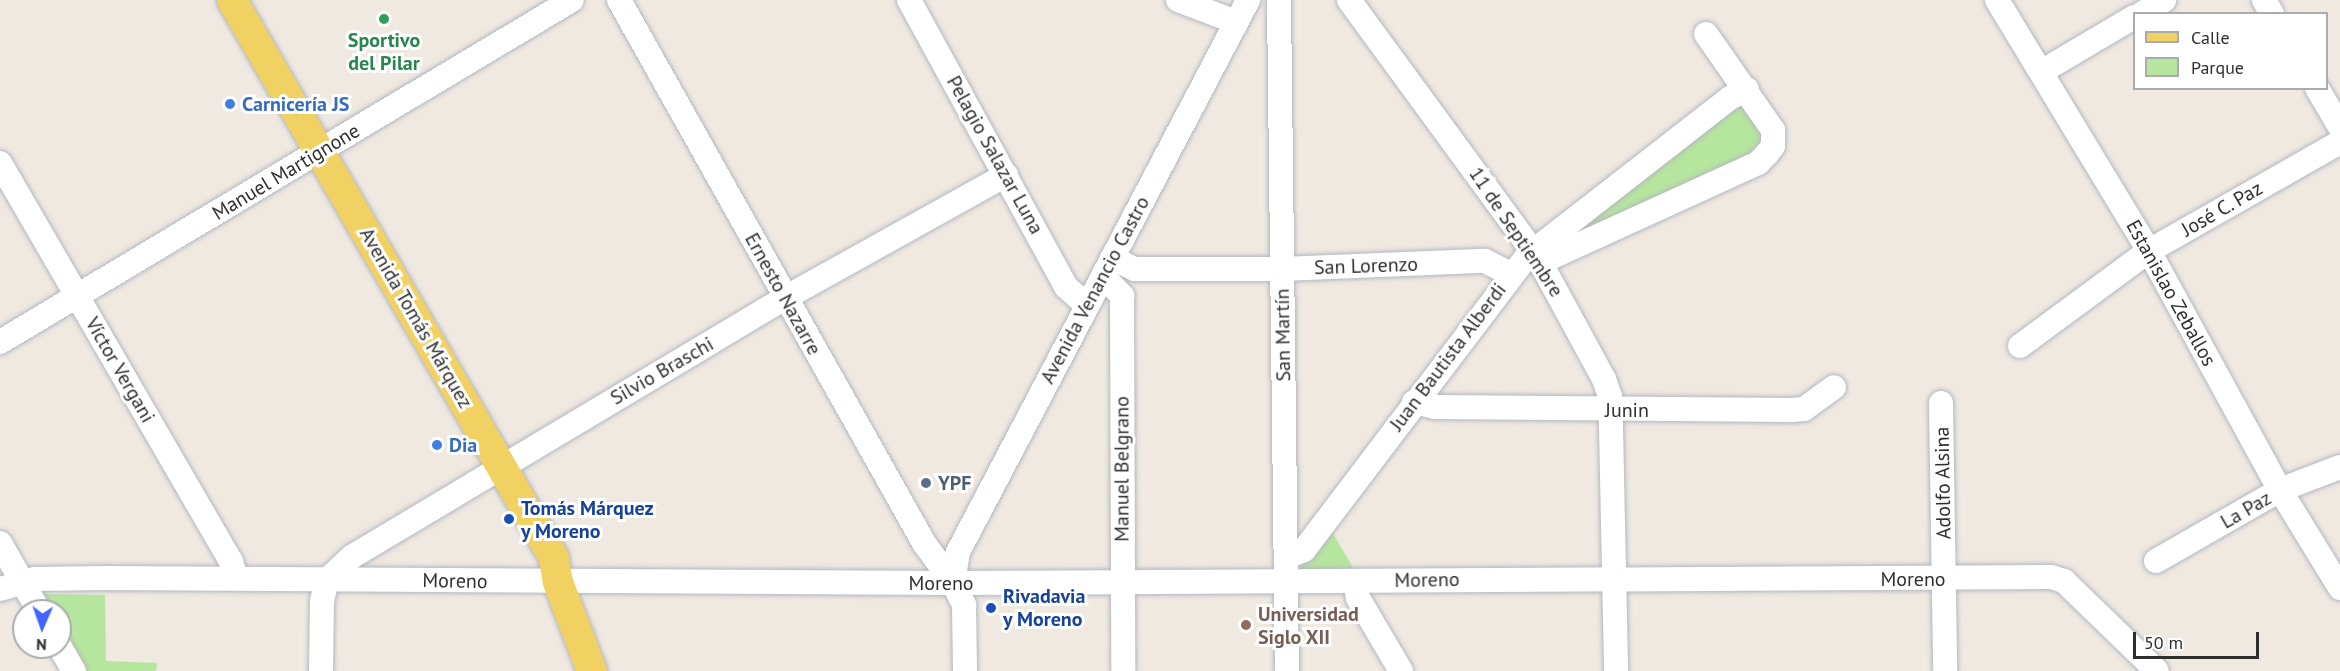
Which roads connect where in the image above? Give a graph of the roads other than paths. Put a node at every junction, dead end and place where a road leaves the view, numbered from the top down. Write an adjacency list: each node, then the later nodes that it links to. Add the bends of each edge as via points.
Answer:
1 (213, 0): 21 (main road, Avenida Tomás Márquez)
2 (232, 0): 21 (main road, Avenida Tomás Márquez)
3 (572, 0): 21 (street, Manuel Martignone)
4 (619, 0): 30 (street, Ernesto Nazarre)
5 (909, 0): 23 (street, Pelagio Salazar Luna)
6 (1178, 0): 14 (street)
7 (1248, 0): 14 (street, Avenida Venancio Castro)
8 (1279, 0): 27 (street, San Martín)
9 (1349, 0): 25 (street, 11 de Septiembre)
10 (1997, 0): 16 (street, Estanislao Zeballos)
11 (2164, 0): 12 (street)
12 (2144, 12)
13 (2133, 18): 16 (street)
14 (1236, 22): 26 (street, Avenida Venancio Castro)
15 (1706, 34): 17 (street)
16 (2041, 72): 24 (street, Estanislao Zeballos)
17 (1747, 89): 25 (street, Juan Bautista Alberdi, via 1730,98); 25 (street, Juan Bautista Alberdi, via 1773,130 1773,146 1758,163)
18 (2318, 90): 19 (street)
19 (2340, 127)
20 (2340, 142): 24 (street, José C. Paz)
21 (313, 156): 29 (street, Manuel Martignone); 39 (main road, Avenida Tomás Márquez)
22 (0, 163): 29 (street, Víctor Vergani)
23 (1006, 175): 30 (street, Silvio Braschi); 31 (street, Pelagio Salazar Luna, via 1066,287)
24 (2149, 251): 33 (street, José C. Paz); 40 (street, Estanislao Zeballos)
25 (1537, 256): 28 (street, Juan Bautista Alberdi); 37 (street, 11 de Septiembre, via 1597,364 1610,396)
26 (1107, 267): 27 (street, San Lorenzo); 31 (street, Avenida Venancio Castro); 51 (street, Manuel Belgrano, via 1122,296)
27 (1282, 269): 28 (street, San Lorenzo, via 1485,261); 42 (street, San Martín)
28 (1511, 274): 35 (street, Juan Bautista Alberdi)
29 (78, 297): 32 (street, Manuel Martignone); 44 (street, Víctor Vergani, via 231,561)
30 (785, 298): 39 (street, Silvio Braschi); 52 (street, Ernesto Nazarre, via 924,543)
31 (1087, 305): 52 (street, Avenida Venancio Castro, via 958,552)
32 (0, 342)
33 (2020, 346)
34 (1834, 387): 37 (street, Junin, via 1804,409)
35 (1414, 402): 37 (street, Junin, via 1435,407); 42 (street, Juan Bautista Alberdi, via 1304,550)
36 (1941, 403): 46 (street, Adolfo Alsina)
37 (1611, 411): 45 (street, 11 de Septiembre)
38 (2340, 467): 40 (street, La Paz)
39 (495, 470): 47 (street, Silvio Braschi, via 353,556); 50 (main road, Avenida Tomás Márquez, via 554,558)
40 (2280, 490): 43 (street, La Paz); 54 (street, Estanislao Zeballos)
41 (0, 543): 53 (street)
42 (1286, 557): 48 (street, San Martín)
43 (2156, 561)
44 (236, 578): 47 (street, Moreno); 53 (street, Moreno)
45 (1614, 578): 46 (street, Moreno); 49 (street, Moreno); 62 (street, 11 de Septiembre)
46 (1945, 579): 63 (street, Adolfo Alsina); 64 (street, Moreno, via 2051,577 2064,581)
47 (327, 580): 50 (street, Moreno); 56 (street, via 322,601)
48 (1286, 581): 49 (street, Moreno); 51 (street, Moreno); 60 (street, San Martín)
49 (1355, 581): 61 (street, via 1358,598)
50 (558, 582): 52 (street, Moreno); 57 (main road, Avenida Tomás Márquez)
51 (1122, 582): 52 (street, Moreno); 59 (street, Manuel Belgrano)
52 (953, 583): 58 (street, Ernesto Nazarre, via 964,605)
53 (11, 585): 55 (street)
54 (2340, 588)
55 (26, 599)
56 (321, 671)
57 (592, 671)
58 (965, 671)
59 (1123, 671)
60 (1287, 671)
61 (1401, 671)
62 (1616, 671)
63 (1945, 671)
64 (2157, 671)

